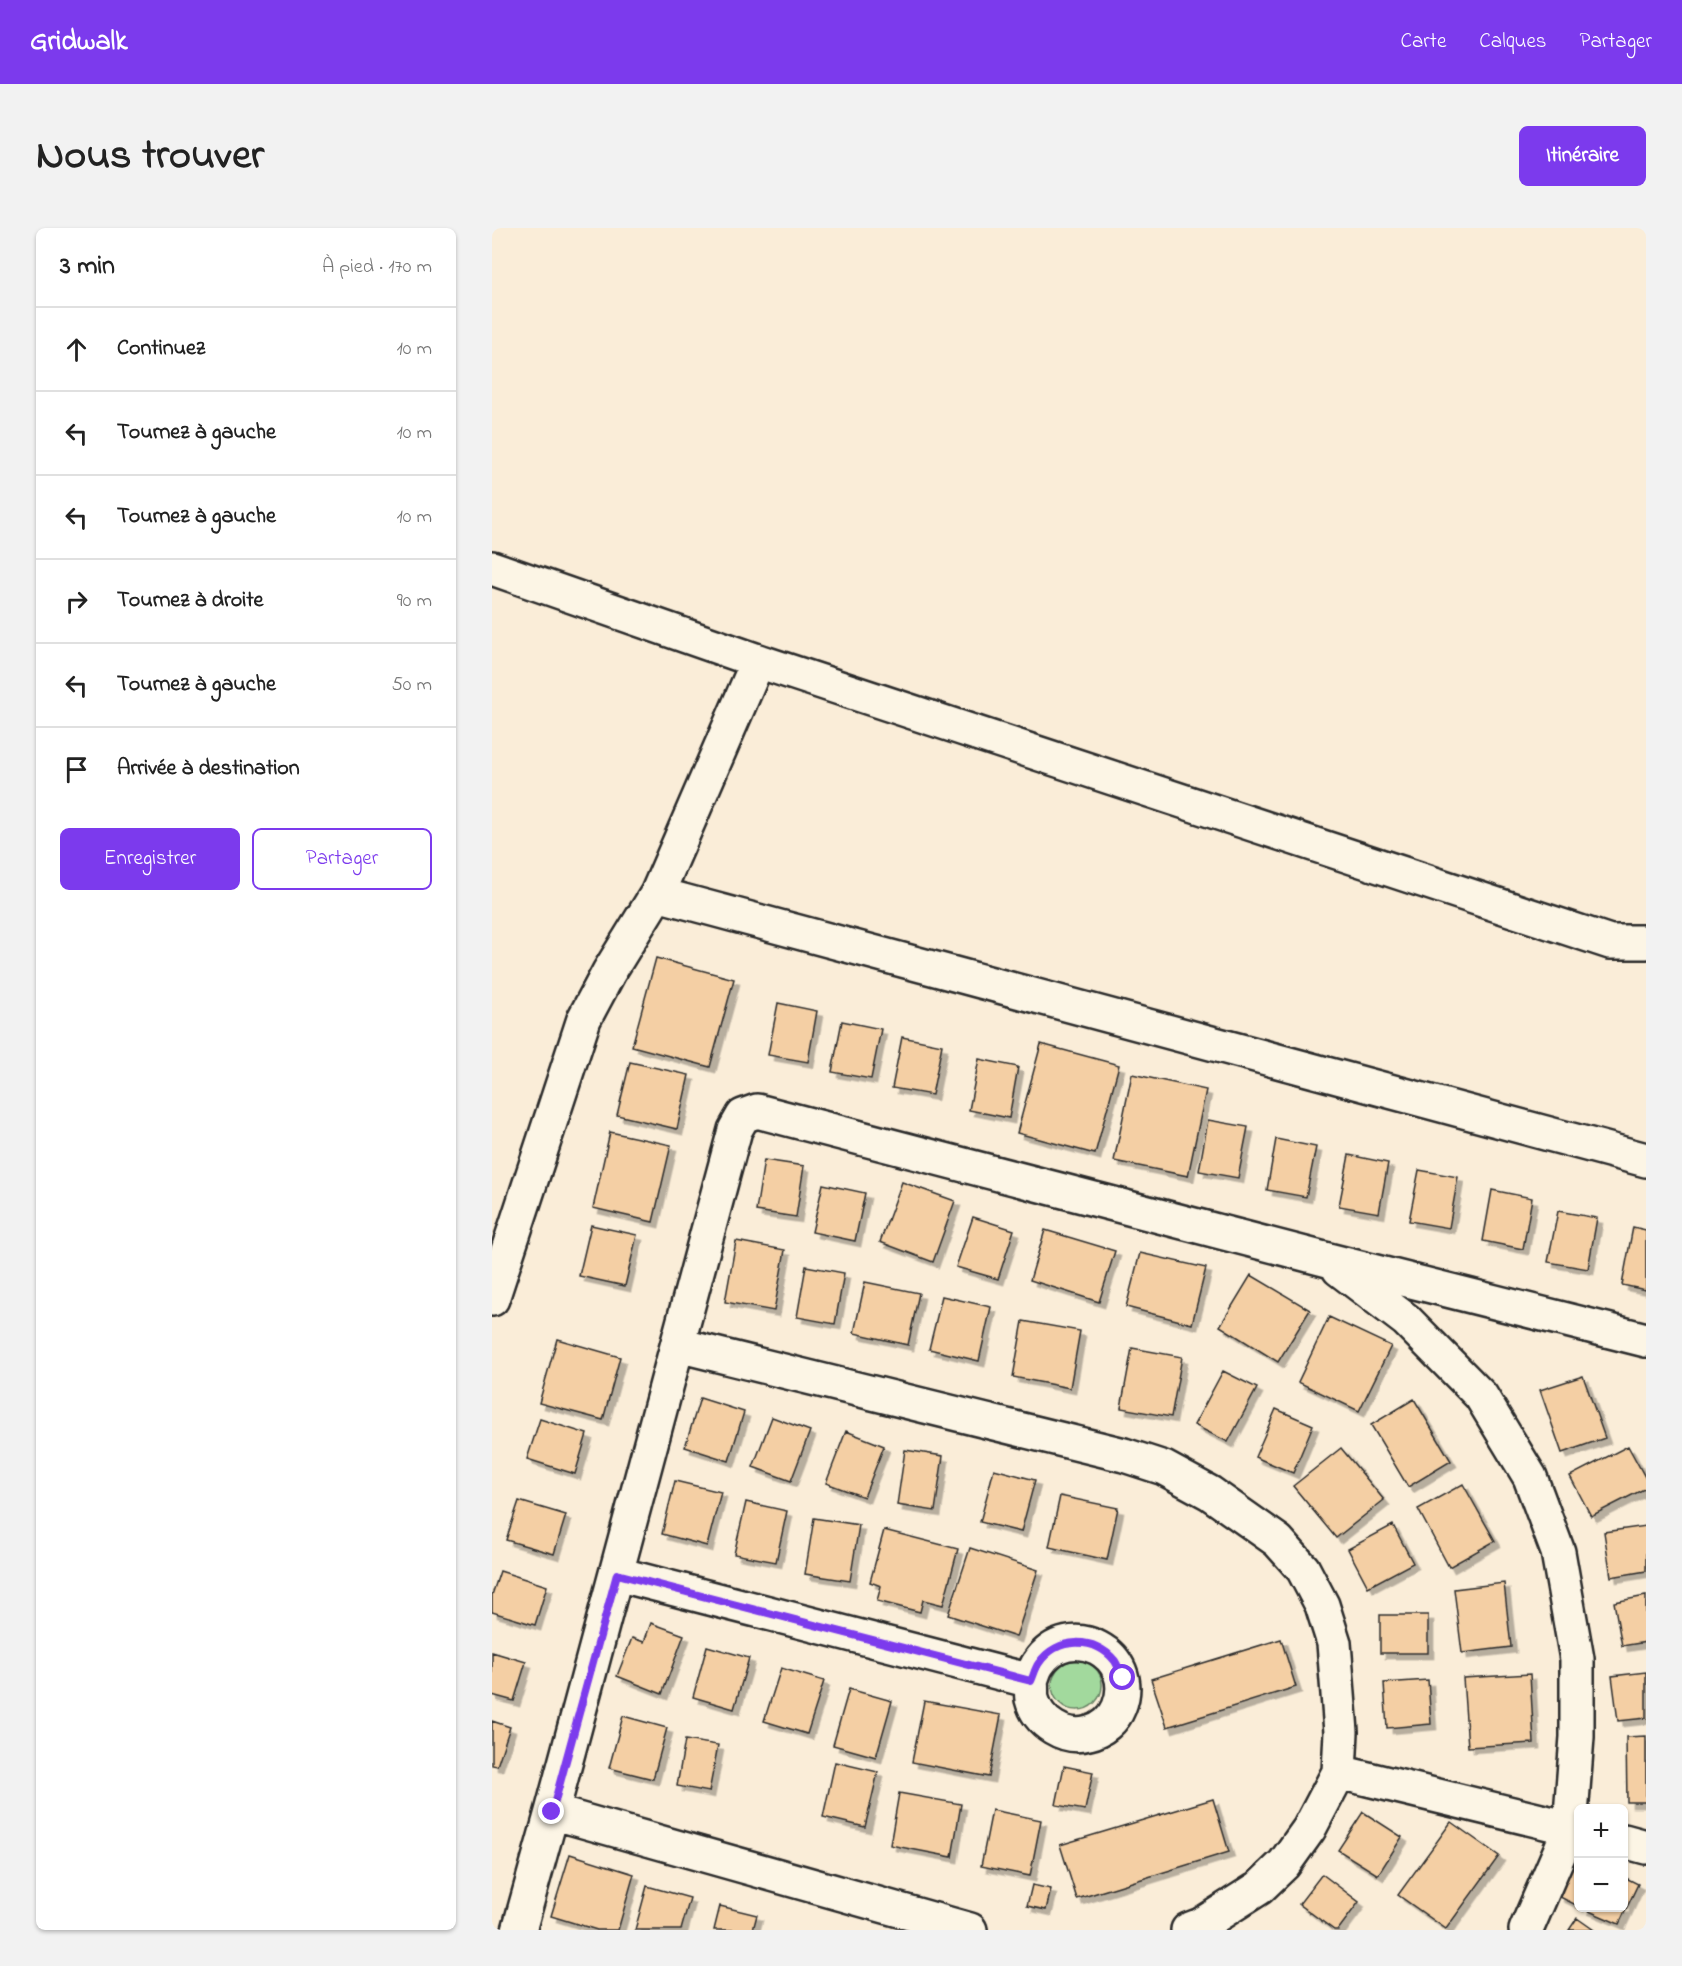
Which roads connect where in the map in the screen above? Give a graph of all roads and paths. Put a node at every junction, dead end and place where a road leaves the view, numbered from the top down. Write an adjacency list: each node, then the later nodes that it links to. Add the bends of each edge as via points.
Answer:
1 (492, 568): 2 (street)
2 (759, 661): 3 (street); 4 (street, via 1610,942)
3 (657, 894): 5 (street); 7 (street, via 584,1019)
4 (1646, 942)
5 (1646, 1160)
6 (1328, 1260): 8 (street); 9 (street, via 757,1111 743,1116 735,1130); 13 (street, via 1406,1320 1481,1396 1530,1477 1558,1552 1577,1659)
7 (492, 1299)
8 (1646, 1340)
9 (678, 1345): 10 (street); 12 (street, via 1124,1455 1164,1468 1210,1493 1278,1541 1303,1569 1322,1605 1334,1643 1341,1732)
10 (617, 1574): 11 (street); 14 (street)
11 (1031, 1681)
12 (1339, 1772): 15 (street); 20 (street, via 1309,1829 1284,1864 1259,1888 1201,1926)
13 (1575, 1804)
14 (552, 1812): 18 (street); 19 (street)
15 (1574, 1829): 21 (street)
16 (1628, 1842): 17 (street)
17 (1646, 1847)
18 (519, 1930)
19 (970, 1930)
20 (1188, 1930)
21 (1526, 1930)

